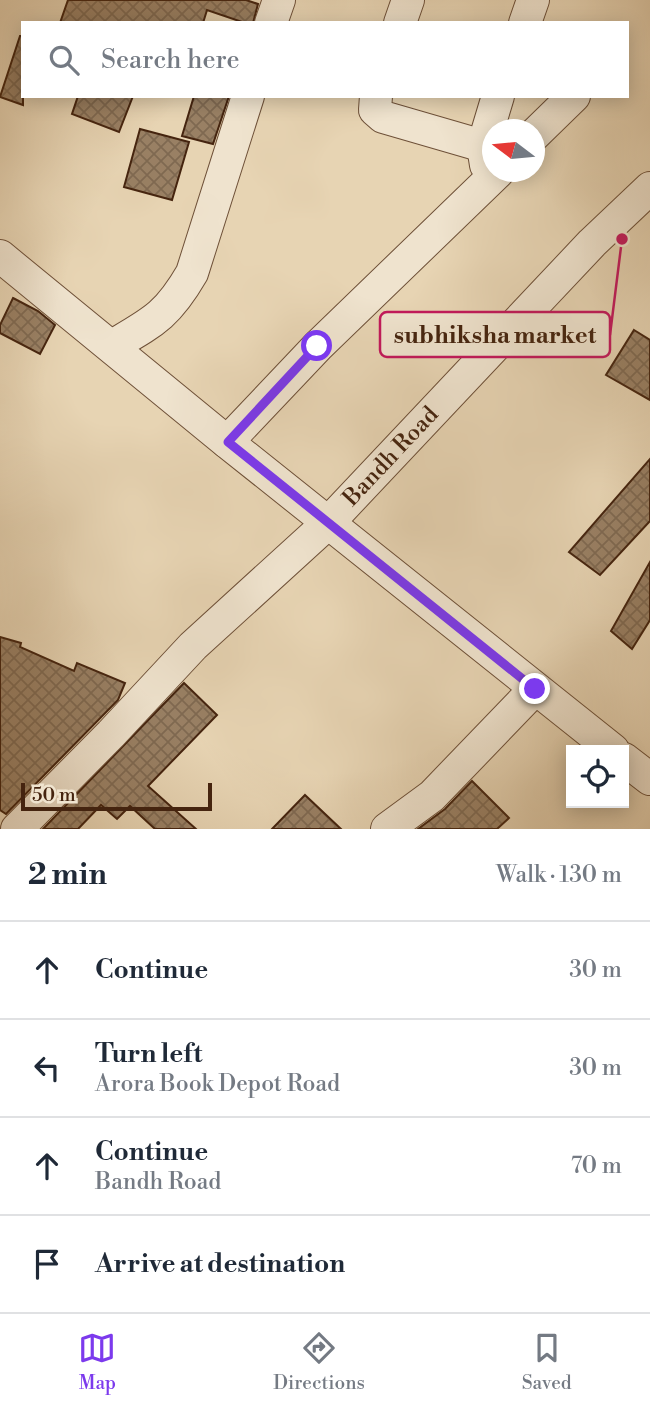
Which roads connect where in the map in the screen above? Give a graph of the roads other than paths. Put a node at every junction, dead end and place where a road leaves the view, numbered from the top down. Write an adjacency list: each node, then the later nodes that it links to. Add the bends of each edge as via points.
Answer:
1 (279, 0): 4 (street)
2 (408, 0): 5 (street)
3 (533, 0): 6 (street)
4 (272, 21)
5 (401, 21)
6 (526, 21)
7 (247, 98): 17 (street, via 192,273 161,316)
8 (376, 98): 13 (street, via 375,110 383,117)
9 (498, 98): 11 (street)
10 (572, 98): 12 (street)
11 (496, 119)
12 (545, 124)
13 (482, 161)
14 (482, 174): 18 (street)
15 (650, 188): 19 (street, Bandh Road, via 592,243)
16 (0, 257): 17 (street)
17 (112, 346): 18 (street)
18 (228, 442): 19 (street)
19 (328, 523): 20 (street, Bandh Road); 24 (street, via 193,646)
20 (535, 689): 21 (street, Bandh Road); 25 (street, via 432,796)
21 (607, 745)
22 (629, 763): 23 (street)
23 (650, 779)
24 (17, 829)
25 (387, 829)

